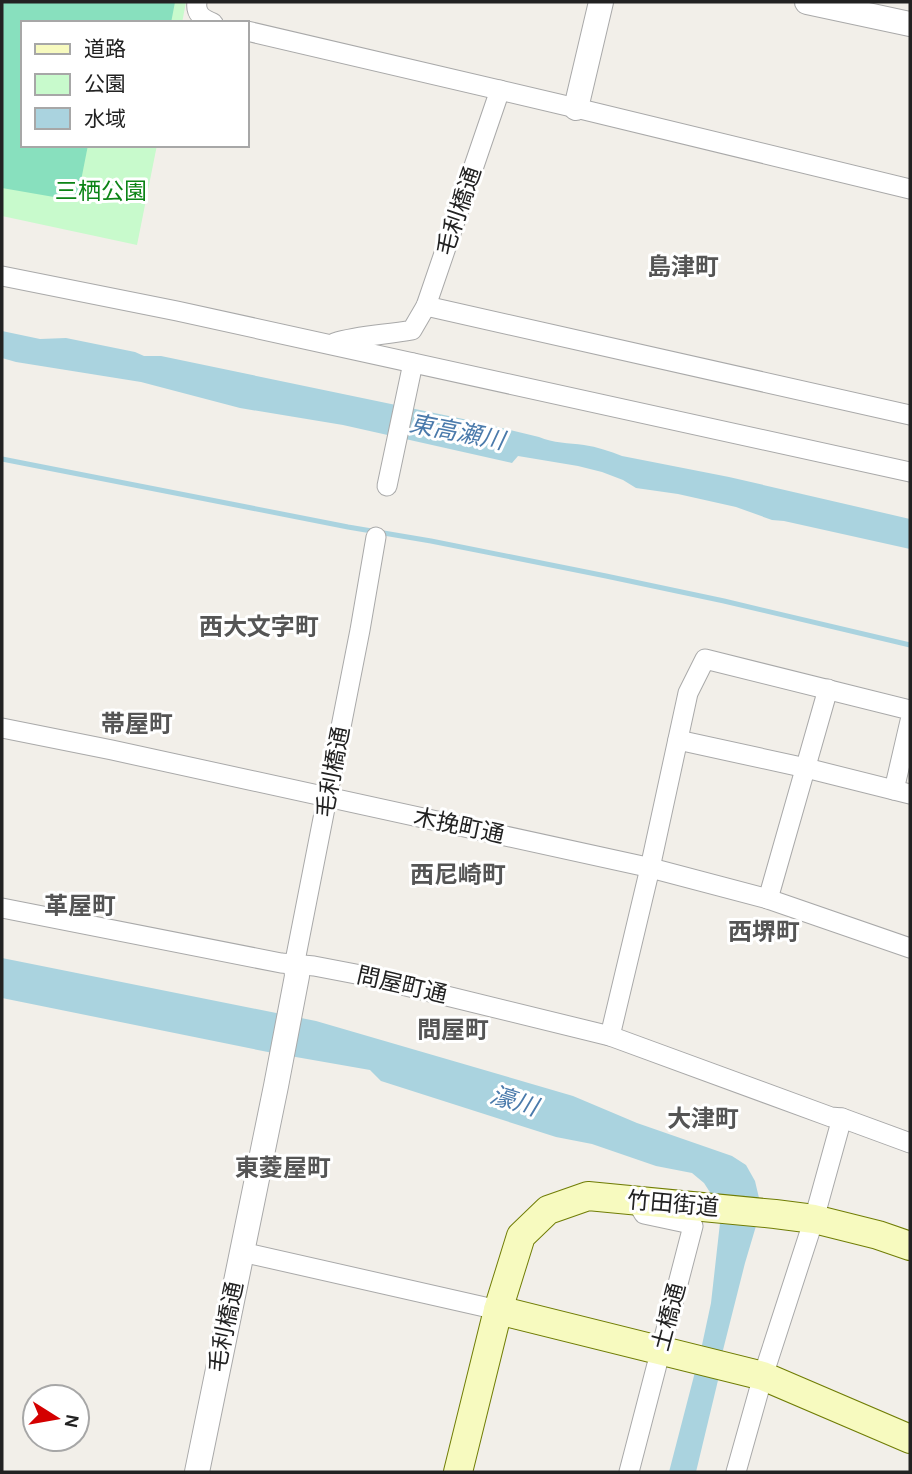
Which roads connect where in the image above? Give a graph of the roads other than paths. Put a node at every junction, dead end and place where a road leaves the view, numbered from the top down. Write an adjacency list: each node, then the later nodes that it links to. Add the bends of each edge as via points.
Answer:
1 (197, 2): 4 (street, via 201,17)
2 (601, 2): 8 (street)
3 (807, 2): 5 (street)
4 (209, 21)
5 (910, 23)
6 (248, 31): 7 (street)
7 (500, 90): 8 (street); 11 (street, 毛利橋通)
8 (576, 108): 9 (street)
9 (910, 189)
10 (2, 276): 12 (street)
11 (426, 306): 12 (street, 毛利橋通, via 412,330 353,337); 14 (street)
12 (330, 345): 13 (street)
13 (412, 368): 15 (street); 16 (street)
14 (910, 415)
15 (910, 472)
16 (389, 481)
17 (376, 537): 25 (street, 毛利橋通)
18 (828, 689): 19 (street); 22 (street, via 705,659 688,692); 23 (street)
19 (910, 710)
20 (910, 721): 24 (street)
21 (2, 728): 25 (street, 木挽町通)
22 (678, 740): 23 (street); 26 (street)
23 (806, 768): 24 (street); 27 (street)
24 (902, 792)
25 (327, 798): 26 (street, 木挽町通); 30 (street, 毛利橋通)
26 (650, 868): 27 (street, 木挽町通); 31 (street)
27 (768, 899): 29 (street, 木挽町通)
28 (2, 908): 30 (street, 問屋町通)
29 (910, 948)
30 (296, 965): 31 (street, 問屋町通, via 361,975); 37 (street, 毛利橋通)
31 (610, 1035): 32 (street, 問屋町通)
32 (842, 1118): 33 (street, 問屋町通); 35 (street)
33 (910, 1143)
34 (636, 1201): 35 (main road, 竹田街道); 38 (main road, 竹田街道, via 587,1196 548,1210 521,1236); 39 (street, 土橋通, via 644,1214 693,1226)
35 (814, 1219): 36 (main road, 竹田街道); 40 (street)
36 (910, 1246)
37 (242, 1252): 38 (street); 42 (street, 毛利橋通)
38 (498, 1310): 39 (main road); 43 (main road, 竹田街道)
39 (660, 1350): 40 (main road); 44 (street, 土橋通)
40 (763, 1376): 41 (main road); 45 (street)
41 (910, 1439)
42 (197, 1472)
43 (458, 1472)
44 (629, 1472)
45 (736, 1472)

